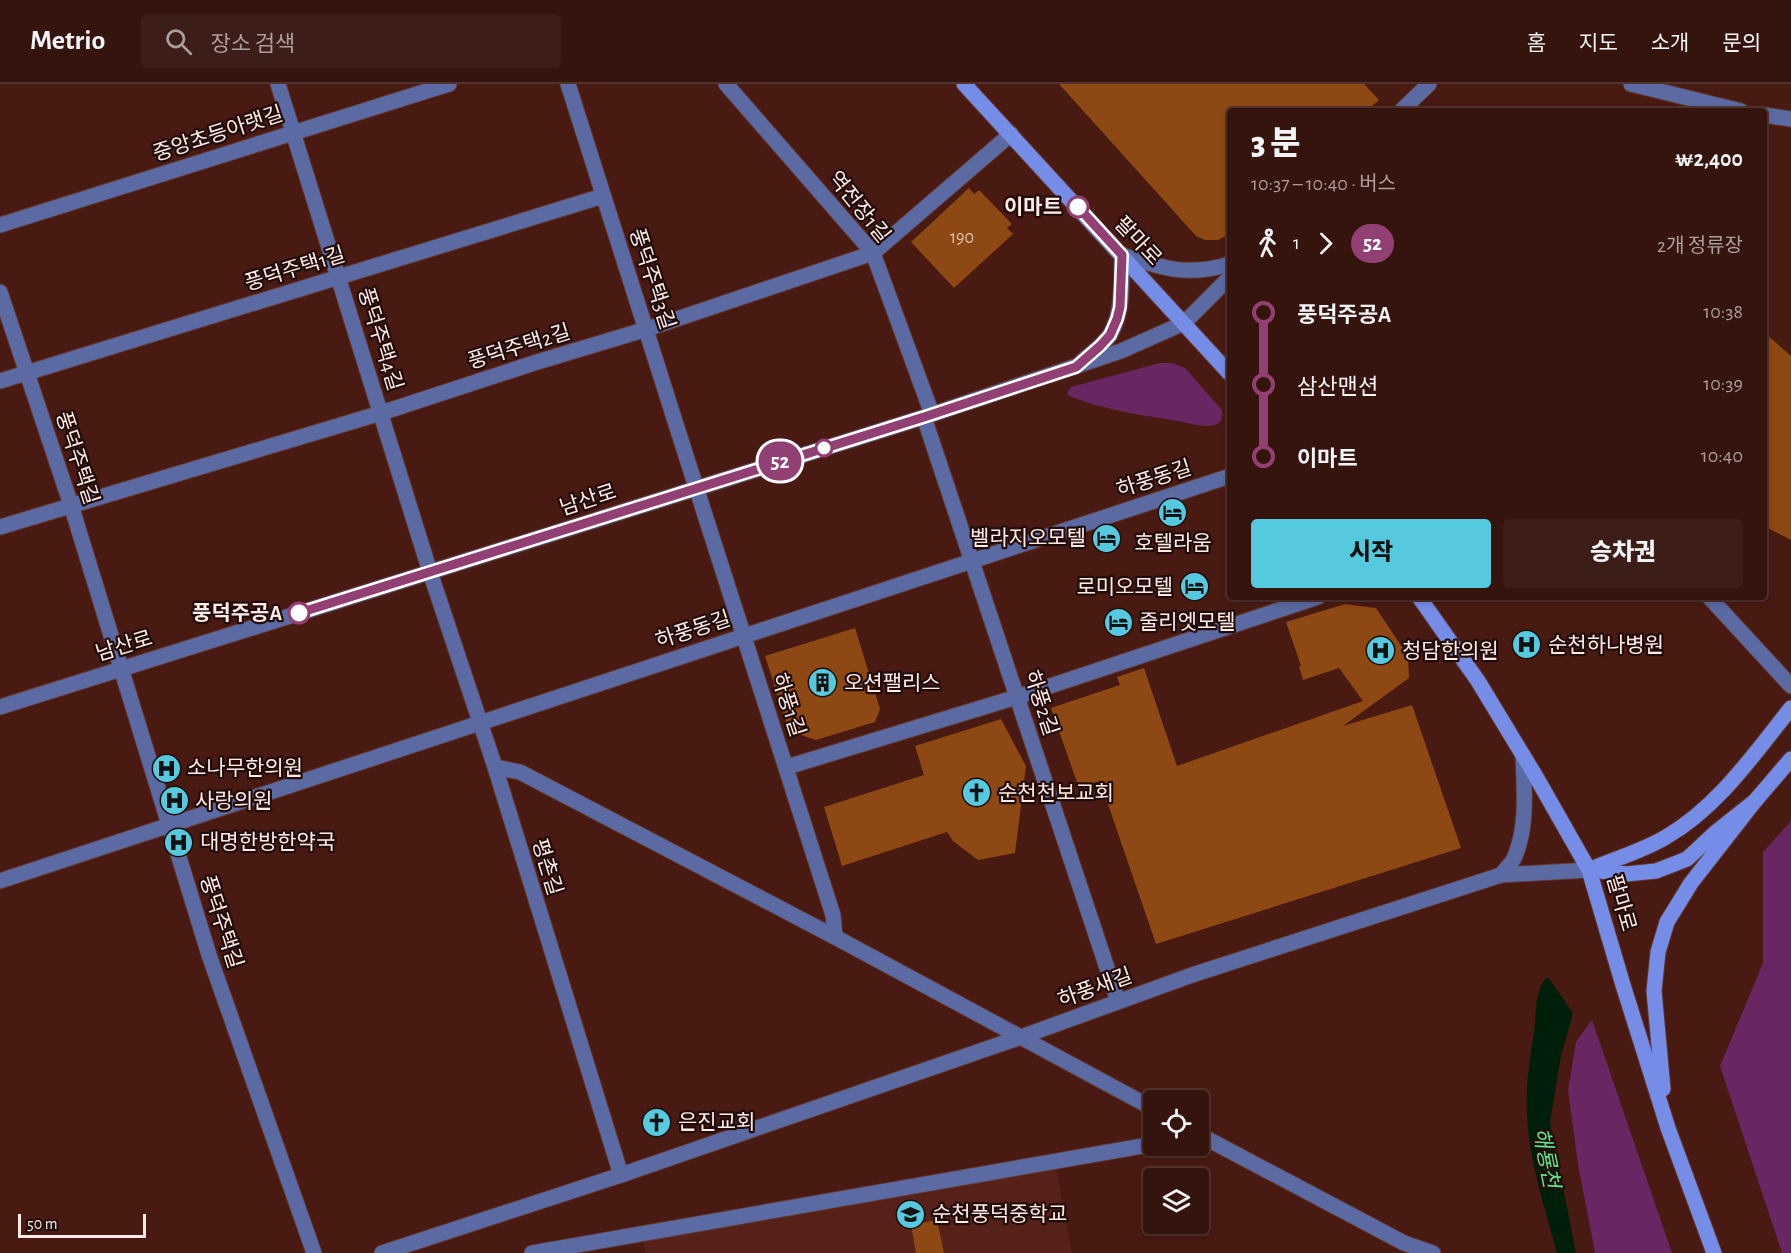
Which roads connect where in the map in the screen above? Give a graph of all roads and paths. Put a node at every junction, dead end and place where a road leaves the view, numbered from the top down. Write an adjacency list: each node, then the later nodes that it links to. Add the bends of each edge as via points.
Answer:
1 (278, 84): 12 (street, 풍덕주택4길)
2 (449, 84): 12 (street, 중앙초등아랫길)
3 (568, 84): 14 (street, 풍덕주택3길)
4 (726, 84): 16 (street, 역전장1길)
5 (964, 84): 13 (main road, 팔마로)
6 (1429, 84): 8 (street)
7 (1631, 84): 9 (street)
8 (1404, 108)
9 (1729, 108)
10 (1767, 115): 11 (street)
11 (1791, 119)
12 (293, 132): 15 (street, 중앙초등아랫길); 19 (street, 풍덕주택4길)
13 (1011, 134): 16 (street, 풍덕주택2길); 17 (main road, 팔마로)
14 (603, 196): 19 (street, 풍덕주택1길); 23 (street, 풍덕주택3길)
15 (0, 225)
16 (873, 253): 23 (street, 풍덕주택2길); 29 (street, 역전장1길)
17 (1122, 255): 18 (street, via 1182,271); 22 (main road, 팔마로); 24 (street, via 1117,319 1110,335)
18 (1227, 265)
19 (339, 278): 26 (street, 풍덕주택1길); 28 (street, 풍덕주택4길)
20 (1227, 280): 22 (street, 남산로)
21 (0, 292): 26 (street, 풍덕주택길)
22 (1184, 322): 24 (street, 남산로); 25 (main road, 팔마로)
23 (647, 329): 28 (street, 풍덕주택2길); 31 (street, 풍덕주택3길)
24 (1076, 367): 29 (street, 남산로)
25 (1227, 371)
26 (28, 372): 27 (street, 풍덕주택1길); 32 (street, 풍덕주택길)
27 (0, 381)
28 (381, 413): 32 (street, 풍덕주택2길); 35 (street, 풍덕주택4길)
29 (928, 415): 31 (street, 남산로); 34 (street, 하풍2길)
30 (1227, 477): 34 (street, 하풍동길)
31 (697, 487): 35 (street, 남산로); 39 (street, 하풍1길)
32 (71, 506): 33 (street, 풍덕주택2길); 40 (street, 풍덕주택길)
33 (0, 527)
34 (971, 561): 39 (street, 하풍동길); 42 (street, 하풍2길)
35 (430, 572): 40 (street, 남산로); 45 (street, 평촌길)
36 (1309, 600): 42 (street)
37 (1421, 600): 46 (main road, 팔마로, via 1478,681)
38 (1712, 600): 41 (street)
39 (743, 636): 45 (street, 하풍동길); 49 (street, 하풍1길)
40 (121, 669): 43 (street, 남산로); 51 (street, 풍덕주택길)
41 (1791, 686)
42 (1017, 698): 49 (street); 56 (street, 하풍2길)
43 (0, 706)
44 (1791, 708): 52 (main road, via 1726,788 1690,822 1665,838)
45 (480, 723): 48 (street, 평촌길); 51 (street, 하풍동길)
46 (1523, 756): 52 (main road, 팔마로); 53 (street, via 1520,840 1515,857)
47 (1791, 759): 50 (main road)
48 (495, 767): 55 (street, via 520,772); 62 (street, 평촌길)
49 (787, 767): 55 (street, 하풍1길, via 833,915)
50 (1755, 801): 52 (main road, via 1687,859 1656,871 1626,874); 59 (main road, via 1691,883 1667,922 1658,951 1654,991)
51 (168, 825): 54 (street, 하풍동길); 63 (street, 풍덕주택길)
52 (1589, 870): 53 (street, 하풍새길); 59 (main road, 팔마로)
53 (1501, 875): 56 (street, 하풍새길)
54 (0, 881)
55 (834, 937): 57 (street)
56 (1118, 1001): 57 (street, 하풍새길)
57 (1020, 1037): 58 (street); 62 (street, 하풍새길)
58 (1143, 1103)
59 (1668, 1128): 67 (main road, 팔마로)
60 (1209, 1140): 66 (street, via 1404,1243)
61 (1143, 1146): 65 (street)
62 (621, 1174): 64 (street, 하풍새길)
63 (314, 1253)
64 (382, 1253)
65 (532, 1253)
66 (1433, 1253)
67 (1714, 1253)

